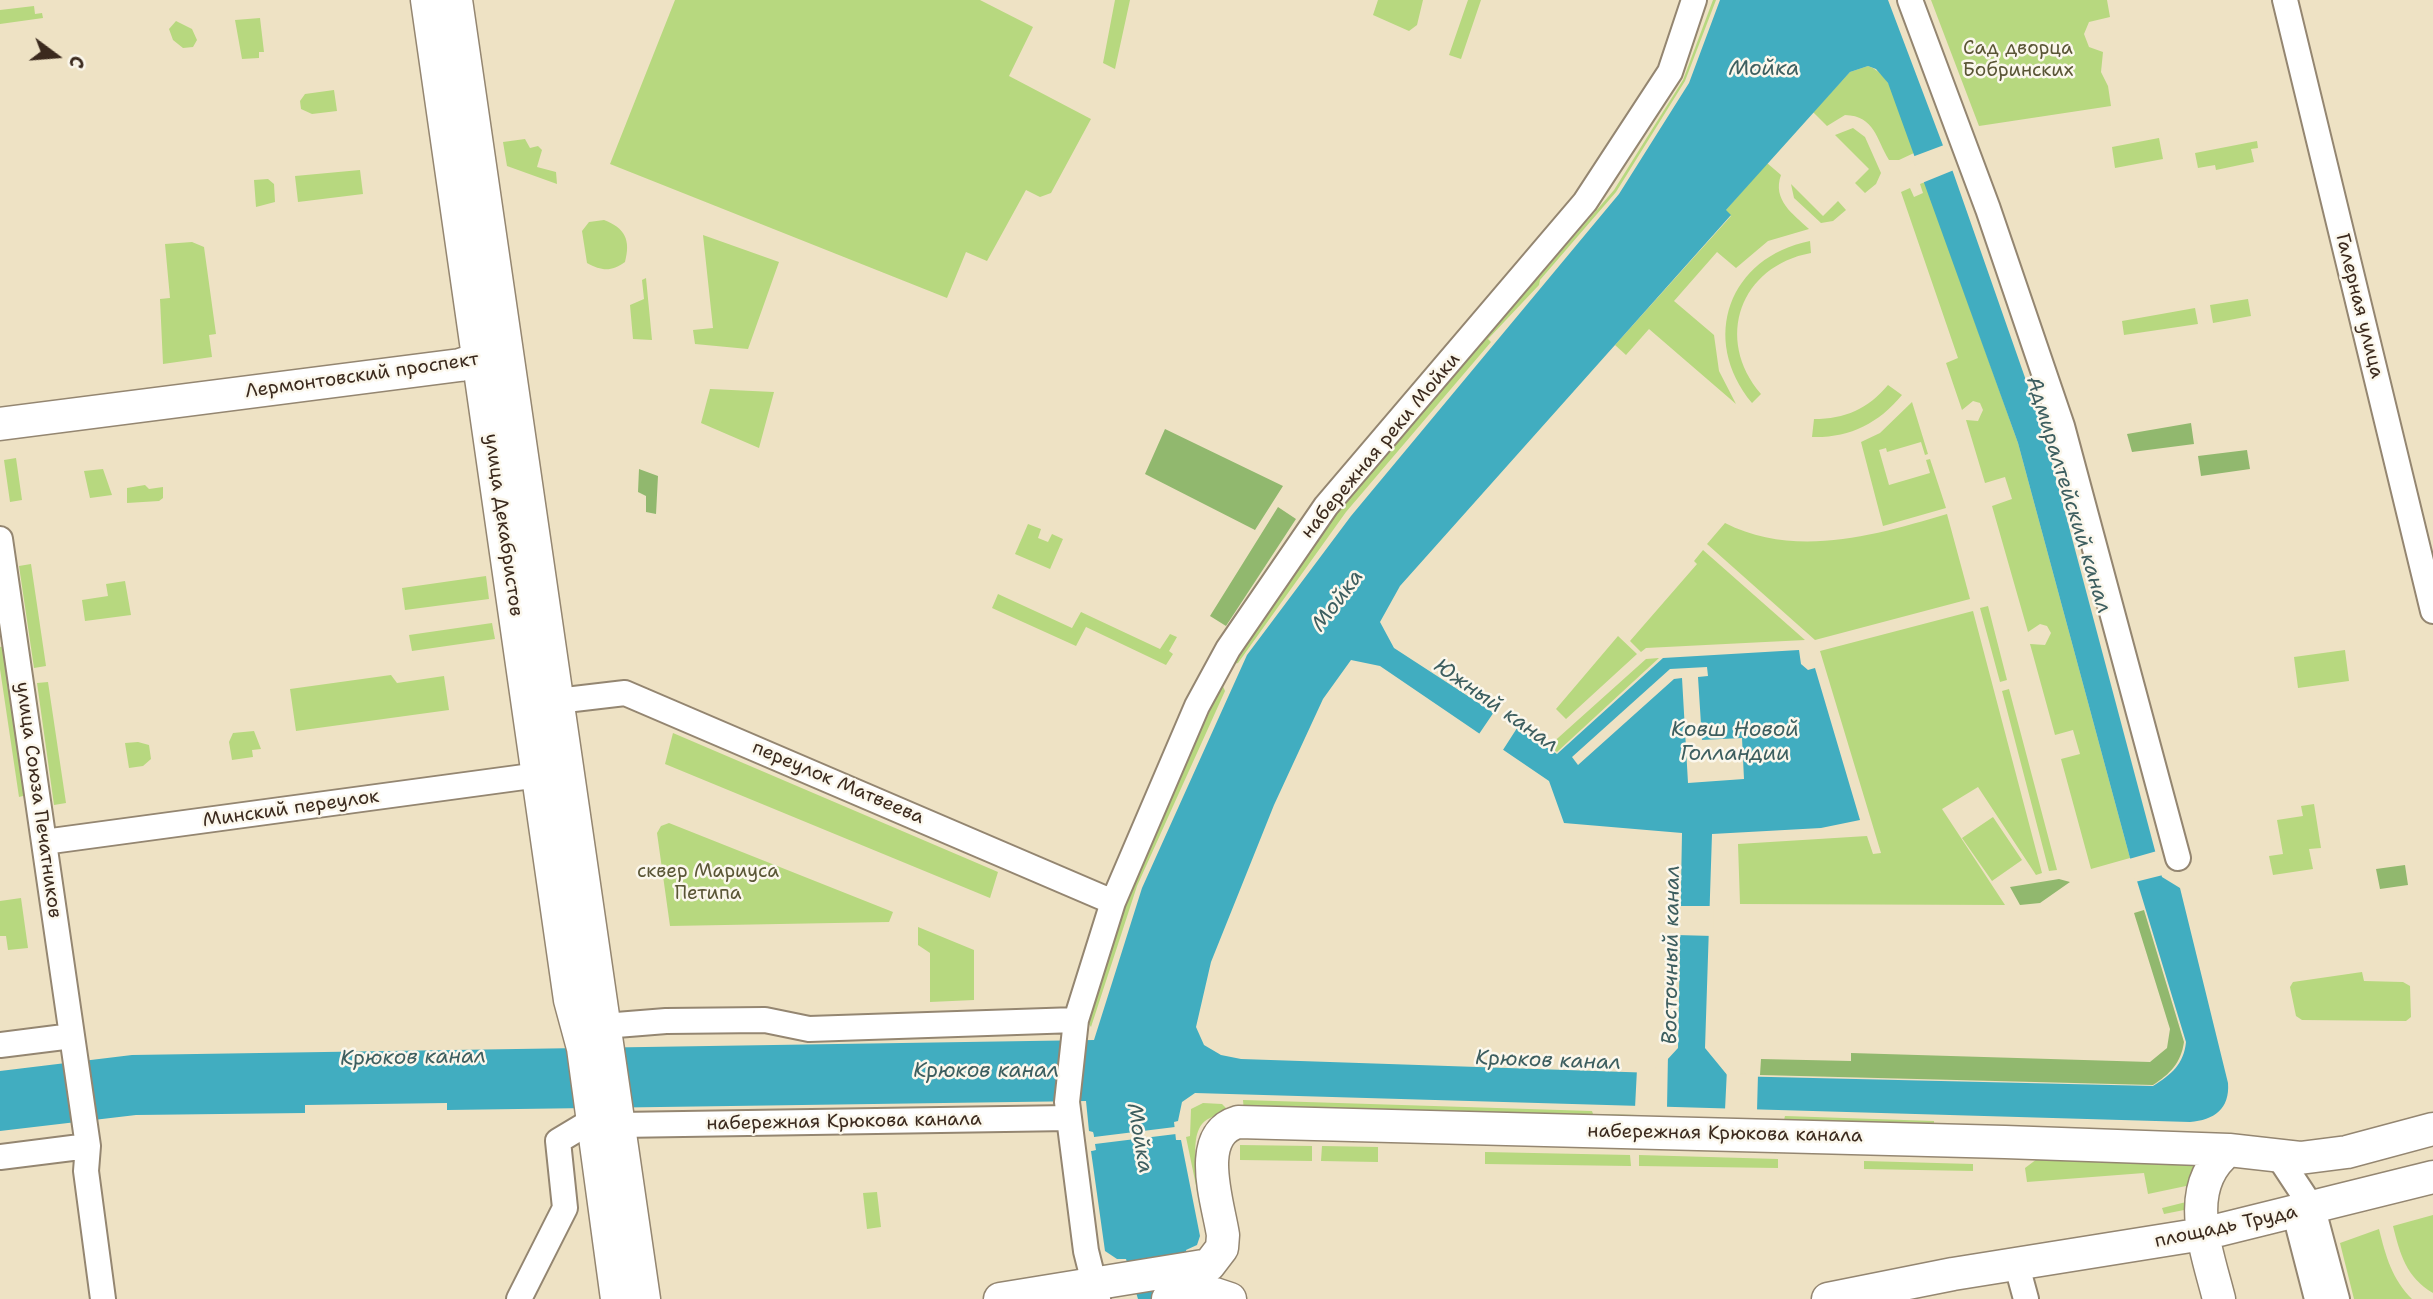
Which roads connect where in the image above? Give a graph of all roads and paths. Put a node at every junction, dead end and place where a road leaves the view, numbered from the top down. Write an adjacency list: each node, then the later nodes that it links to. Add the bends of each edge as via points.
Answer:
1 (427, 0): 6 (main road, улица Декабристов)
2 (456, 0): 6 (main road, улица Декабристов)
3 (1694, 0): 15 (street, набережная реки Мойки, via 1670,72 1585,202 1326,506 1228,649 1197,706)
4 (1910, 0): 14 (street, via 2062,426)
5 (2285, 0): 10 (street, Галерная улица)
6 (487, 351): 7 (main road, Лермонтовский проспект, via 457,344); 8 (main road, Лермонтовский проспект); 11 (main road, улица Декабристов); 12 (main road, улица Декабристов)
7 (0, 405)
8 (0, 424)
9 (0, 539): 13 (street, улица Союза Печатников)
10 (2433, 611)
11 (557, 701): 15 (street, переулок Матвеева, via 625,693); 18 (main road, улица Декабристов)
12 (539, 775): 13 (street, Минский переулок); 18 (main road, улица Декабристов, via 570,1000)
13 (44, 842): 17 (street, улица Союза Печатников)
14 (2178, 858)
15 (1113, 902): 16 (street, набережная реки Мойки)
16 (1076, 1029): 18 (street, via 809,1029 757,1020 666,1021); 20 (street, набережная реки Мойки)
17 (72, 1036): 19 (street); 23 (street, улица Союза Печатников)
18 (598, 1041): 21 (main road)
19 (0, 1045)
20 (1068, 1110): 21 (street, набережная Крюкова канала); 35 (street)
21 (605, 1115): 28 (main road); 29 (street, via 558,1141); 40 (main road)
22 (2433, 1129): 25 (main road, via 2326,1156)
23 (88, 1146): 26 (street); 36 (street, via 86,1171); 37 (street, via 99,1169)
24 (2229, 1150): 25 (main road); 31 (main road, via 2203,1183); 34 (main road, набережная Крюкова канала, via 1238,1122 1223,1129 1214,1141 1222,1248 1209,1265)
25 (2278, 1156): 30 (street)
26 (0, 1157)
27 (2433, 1177): 30 (main road, площадь Труда)
28 (604, 1205): 29 (street); 39 (main road)
29 (565, 1208): 33 (street)
30 (2304, 1211): 31 (main road, площадь Труда); 46 (street); 47 (street)
31 (2203, 1234): 32 (main road, площадь Труда); 45 (main road)
32 (2017, 1266): 43 (main road, площадь Труда); 44 (street)
33 (531, 1288): 38 (street)
34 (1209, 1289): 35 (main road, via 1130,1280); 42 (main road)
35 (1096, 1292): 41 (main road)
36 (103, 1299)
37 (117, 1299)
38 (519, 1299)
39 (617, 1299)
40 (644, 1299)
41 (1000, 1299)
42 (1168, 1299)
43 (1828, 1299)
44 (2026, 1299)
45 (2219, 1299)
46 (2317, 1299)
47 (2337, 1299)

